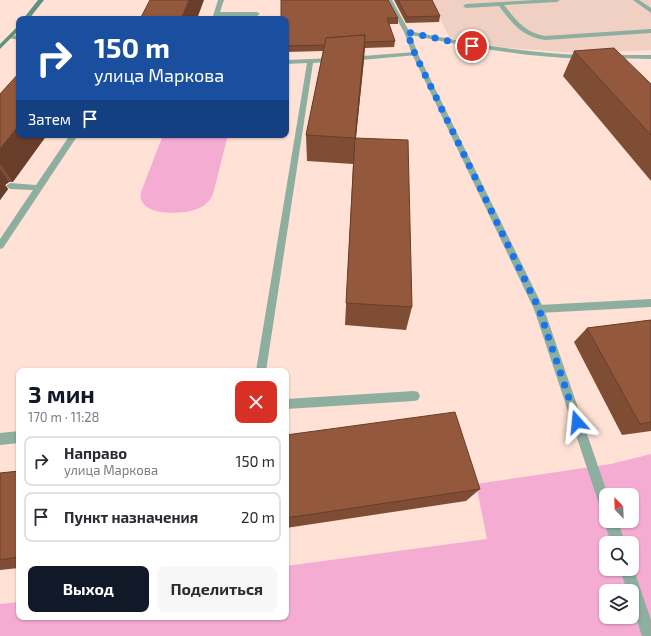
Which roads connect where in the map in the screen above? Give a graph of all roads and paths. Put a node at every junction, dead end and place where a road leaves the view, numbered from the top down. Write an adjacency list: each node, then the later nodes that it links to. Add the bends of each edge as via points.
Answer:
1 (41, 0): 10 (main road)
2 (221, 0): 11 (street)
3 (389, 0): 15 (street)
4 (557, 0): 6 (street)
5 (636, 0): 8 (street)
6 (500, 4): 7 (street); 14 (street, via 522,30 536,37)
7 (466, 6)
8 (651, 11)
9 (257, 14): 12 (street)
10 (28, 16)
11 (216, 16)
12 (230, 16)
13 (16, 30): 16 (main road)
14 (651, 31)
15 (407, 32): 19 (street); 20 (street, via 459,44 509,51)
16 (10, 37): 17 (street); 18 (main road)
17 (16, 38)
18 (0, 48)
19 (415, 54): 25 (street); 34 (street)
20 (589, 57)
21 (604, 57): 23 (street)
22 (651, 57): 23 (street)
23 (618, 58): 28 (street)
24 (337, 59): 26 (street)
25 (345, 59)
26 (310, 61): 27 (street); 35 (street)
27 (289, 62)
28 (624, 63)
29 (72, 138): 31 (street)
30 (10, 186): 31 (street)
31 (39, 188): 32 (street)
32 (0, 246)
33 (651, 303): 34 (street)
34 (539, 309): 40 (street)
35 (261, 368)
36 (414, 396): 37 (street)
37 (289, 404)
38 (16, 437): 39 (street)
39 (0, 439)
40 (599, 488)
41 (629, 576): 42 (street)
42 (649, 636)

